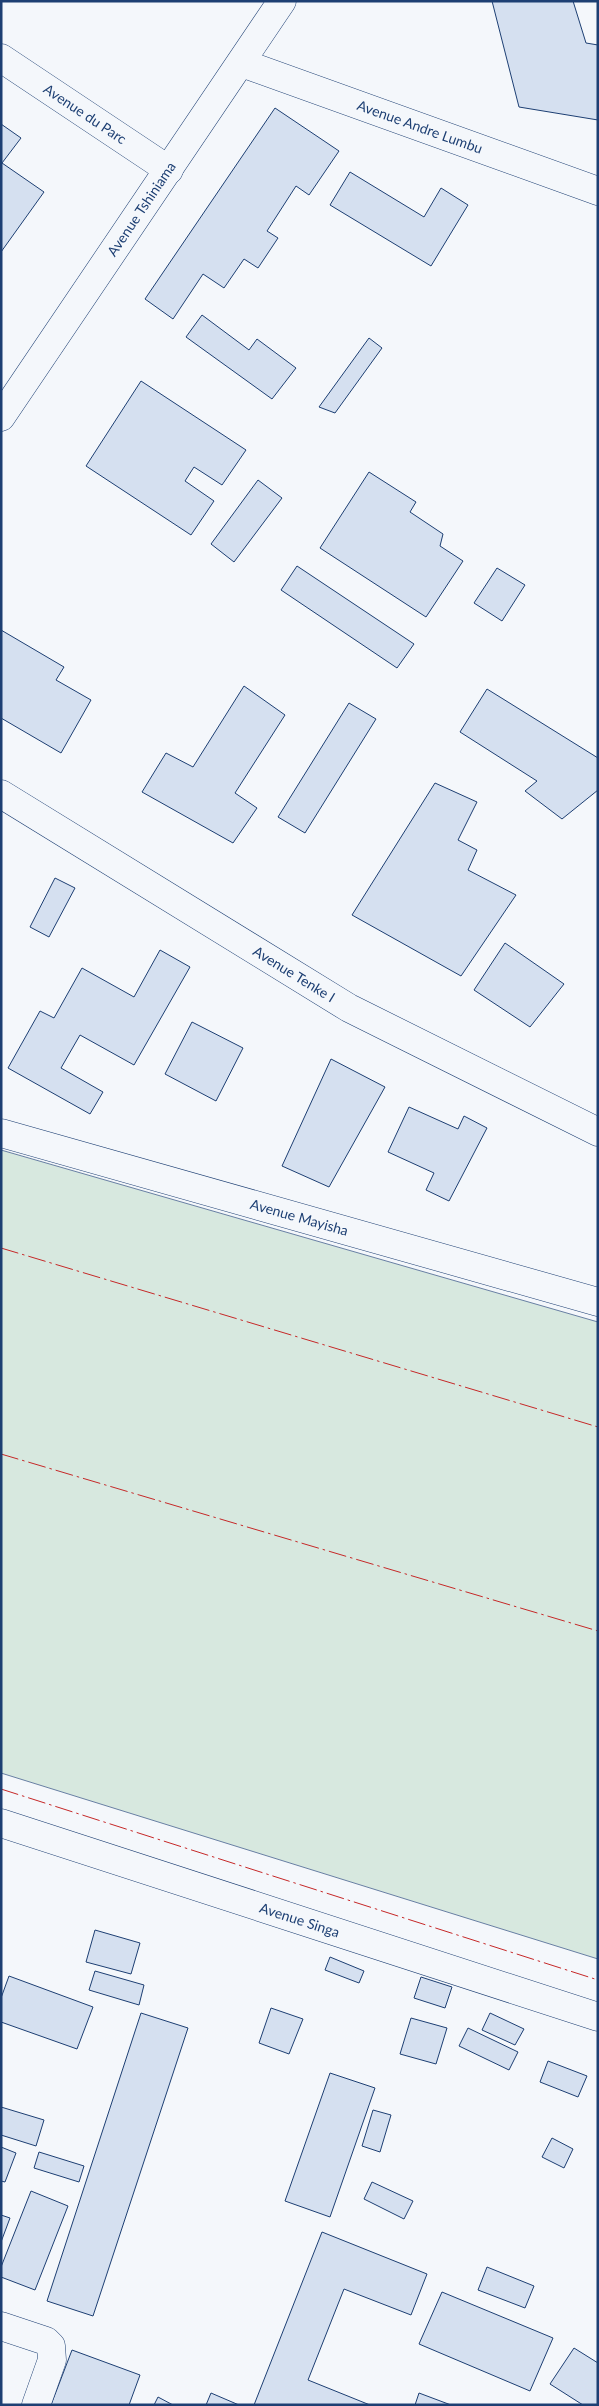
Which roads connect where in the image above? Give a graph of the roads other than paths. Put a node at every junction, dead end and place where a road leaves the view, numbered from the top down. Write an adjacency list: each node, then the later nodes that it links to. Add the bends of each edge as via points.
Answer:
1 (282, 1): 3 (street, Avenue Tshiniama)
2 (1, 58): 4 (street, Avenue du Parc)
3 (242, 63): 4 (street, Avenue Tshiniama); 5 (street, Avenue Andre Lumbu)
4 (168, 170): 6 (street, Avenue Tshiniama)
5 (598, 191)
6 (1, 417)
7 (1, 794): 8 (street, Avenue Tenke I, via 349,1008)
8 (598, 1132)
9 (1, 1133): 10 (street, Avenue Mayisha)
10 (598, 1302)
11 (1, 1823): 12 (street, Avenue Singa)
12 (598, 2018)
13 (1, 2326): 14 (street, via 46,2341 51,2346 52,2360)
14 (36, 2405)

